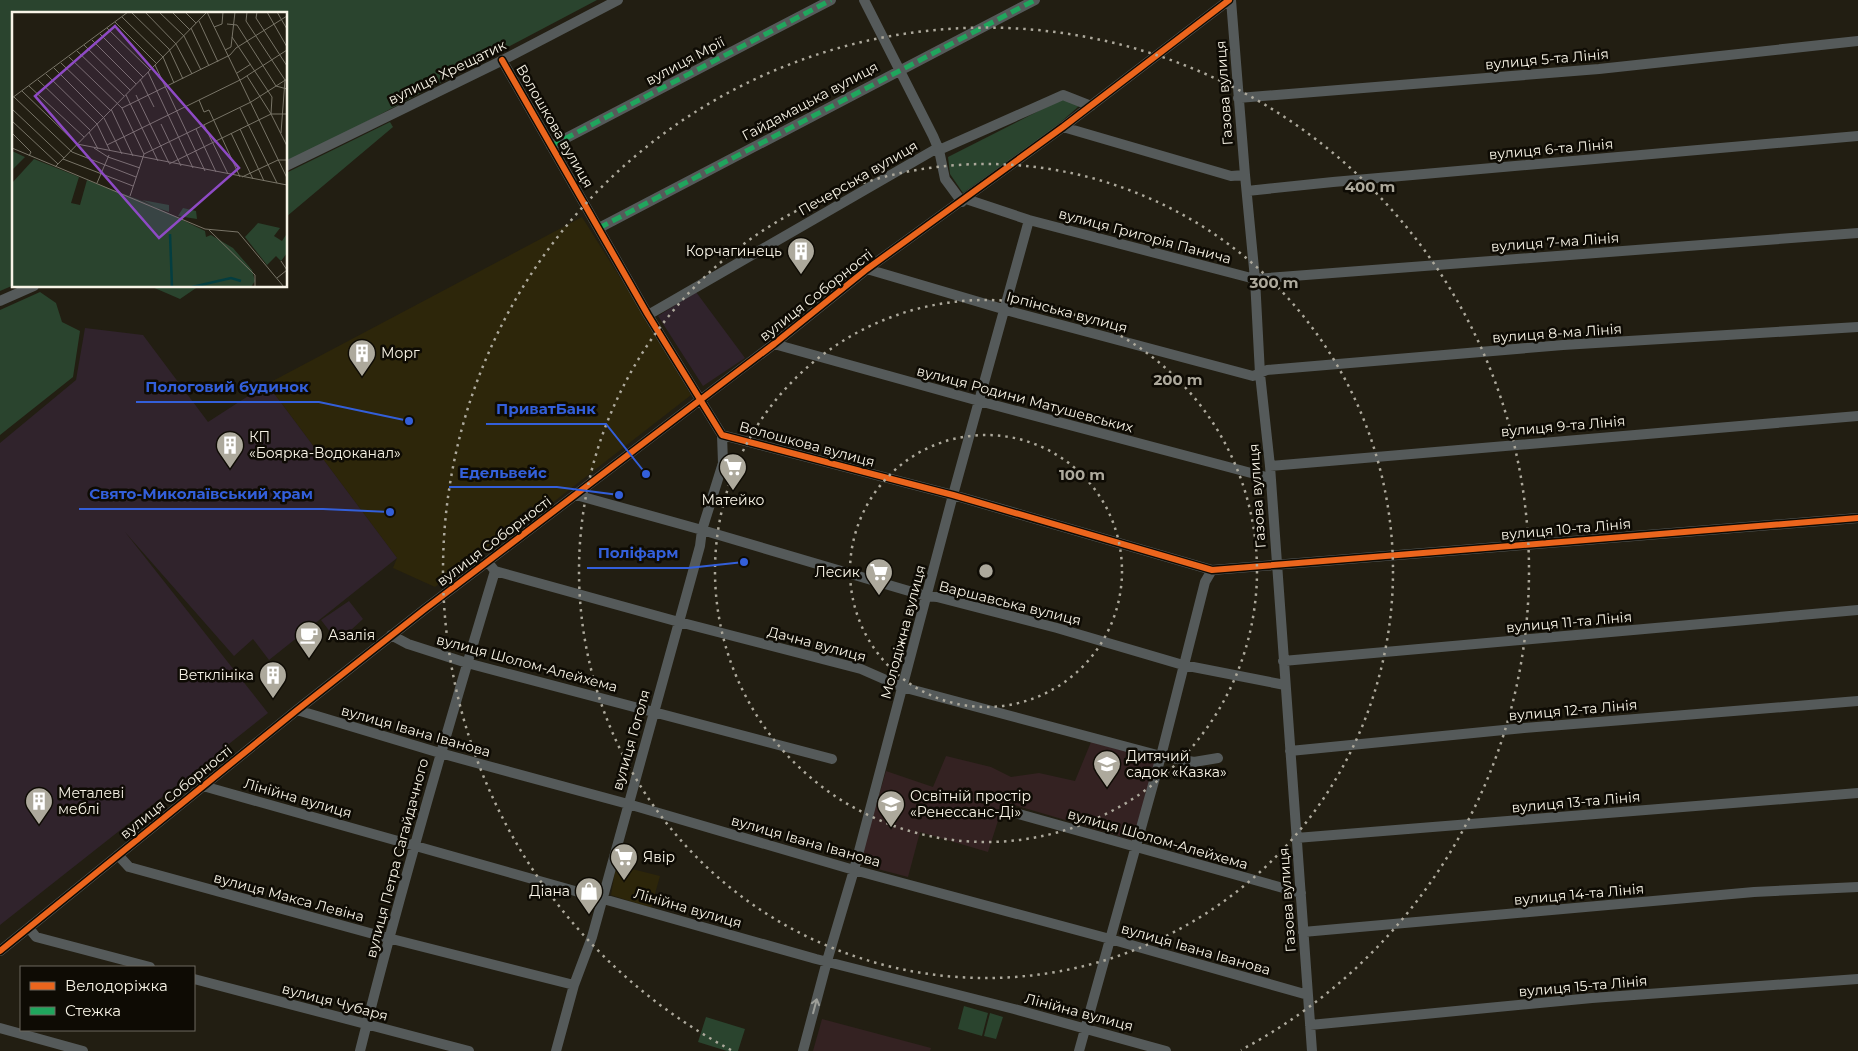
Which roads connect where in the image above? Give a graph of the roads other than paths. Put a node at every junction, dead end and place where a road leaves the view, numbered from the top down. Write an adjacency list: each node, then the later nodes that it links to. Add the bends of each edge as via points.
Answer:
1 (618, 0): 7 (street, вулиця Хрещатик)
2 (831, 0): 13 (street, вулиця Мрії)
3 (864, 0): 8 (street)
4 (1036, 0): 8 (street, Гайдамацька вулиця)
5 (1230, 0): 9 (street, Газова вулиця); 10 (street, вулиця Соборності)
6 (1858, 41): 9 (street, вулиця 5-та Лінія, via 1599,68)
7 (502, 60): 13 (street, Волошкова вулиця); 15 (street, вулиця Хрещатик)
8 (900, 69): 14 (street); 20 (street, Гайдамацька вулиця)
9 (1238, 98): 16 (street, Газова вулиця)
10 (1091, 106): 11 (street, вулиця Соборності); 14 (street, Печерська вулиця, via 1063,95)
11 (1064, 127): 16 (street, via 1231,176); 18 (street, вулиця Соборності)
12 (1858, 136): 17 (street, вулиця 6-та Лінія)
13 (551, 146): 20 (street, Волошкова вулиця)
14 (939, 150): 18 (street, via 945,180); 27 (street, Печерська вулиця)
15 (288, 165)
16 (1245, 175): 17 (street, Газова вулиця)
17 (1247, 192): 23 (street, Газова вулиця)
18 (964, 200): 19 (street, вулиця Григорія Панича); 22 (street, вулиця Соборності)
19 (1028, 220): 23 (street, вулиця Григорія Панича); 26 (street, Молодіжна вулиця)
20 (599, 228): 27 (street, Волошкова вулиця)
21 (1858, 233): 23 (street, вулиця 7-ма Лінія)
22 (867, 269): 26 (street, Ірпінська вулиця); 29 (street, вулиця Соборності)
23 (1255, 279): 30 (street, Газова вулиця)
24 (29, 288): 25 (street)
25 (0, 301)
26 (1004, 309): 30 (street, Ірпінська вулиця, via 1253,376); 32 (street, Молодіжна вулиця)
27 (648, 316): 31 (street, Волошкова вулиця)
28 (1858, 327): 30 (street, вулиця 8-ма Лінія, via 1543,347 1267,370)
29 (774, 344): 31 (street, вулиця Соборності); 32 (street, вулиця Родини Матушевських)
30 (1260, 374): 35 (street, Газова вулиця)
31 (700, 400): 34 (street, Волошкова вулиця); 37 (street, вулиця Соборності)
32 (978, 401): 36 (street, вулиця Родини Матушевських); 38 (street, Молодіжна вулиця)
33 (1858, 416): 35 (street, вулиця 9-та Лінія)
34 (722, 435): 38 (street, Волошкова вулиця); 40 (street, вулиця Гоголя, via 724,463)
35 (1270, 466): 36 (street, Газова вулиця)
36 (1270, 478): 42 (street, Газова вулиця)
37 (576, 495): 40 (street, Варшавська вулиця); 41 (street, вулиця Соборності)
38 (953, 495): 43 (street, Волошкова вулиця); 45 (street, Молодіжна вулиця)
39 (1858, 518): 42 (street, вулиця 10-та Лінія)
40 (702, 530): 45 (street, Варшавська вулиця); 47 (street, вулиця Гоголя)
41 (487, 561): 44 (street); 48 (street, вулиця Соборності)
42 (1276, 565): 43 (street, Волошкова вулиця); 49 (street, Газова вулиця)
43 (1212, 570): 51 (street, via 1205,582)
44 (495, 571): 47 (street, Дачна вулиця); 50 (street, вулиця Петра Сагайдачного)
45 (926, 596): 51 (street, Варшавська вулиця, via 1058,628); 53 (street, Молодіжна вулиця)
46 (1858, 610): 49 (street, вулиця 11-та Лінія)
47 (679, 622): 53 (street, Дачна вулиця, via 861,669); 56 (street, вулиця Гоголя)
48 (391, 635): 50 (street, вулиця Шолом-Алейхема, via 408,644); 55 (street, вулиця Соборності)
49 (1283, 661): 52 (street, Газова вулиця)
50 (467, 662): 56 (street, вулиця Шолом-Алейхема); 58 (street, вулиця Петра Сагайдачного)
51 (1183, 665): 52 (street, Варшавська вулиця); 59 (street)
52 (1285, 685): 57 (street, Газова вулиця)
53 (902, 687): 59 (street, Дачна вулиця); 70 (street, Молодіжна вулиця)
54 (1858, 701): 57 (street, вулиця 12-та Лінія)
55 (297, 710): 58 (street, вулиця Івана Іванова); 62 (street, вулиця Соборності)
56 (654, 711): 61 (street, вулиця Шолом-Алейхема); 64 (street, вулиця Гоголя)
57 (1290, 751): 66 (street, Газова вулиця)
58 (440, 753): 64 (street, вулиця Івана Іванова); 67 (street, вулиця Петра Сагайдачного)
59 (1160, 756): 60 (street, Дачна вулиця, via 1194,762); 68 (street)
60 (1218, 758)
61 (832, 759)
62 (203, 786): 67 (street, Лінійна вулиця); 69 (street, вулиця Соборності)
63 (1858, 793): 66 (street, вулиця 13-та Лінія)
64 (628, 804): 70 (street, вулиця Івана Іванова); 73 (street, вулиця Гоголя)
65 (1008, 811): 68 (street, вулиця Шолом-Алейхема)
66 (1296, 838): 72 (street, Газова вулиця)
67 (414, 845): 73 (street, Лінійна вулиця); 76 (street, вулиця Петра Сагайдачного)
68 (1136, 847): 72 (street, вулиця Шолом-Алейхема); 77 (street)
69 (118, 855): 74 (street, вулиця Соборності); 76 (street, вулиця Макса Левіна, via 129,866)
70 (854, 870): 77 (street, вулиця Івана Іванова); 79 (street, Молодіжна вулиця)
71 (1858, 887): 75 (street, вулиця 14-та Лінія, via 1754,892)
72 (1300, 893): 75 (street, Газова вулиця)
73 (602, 898): 79 (street, Лінійна вулиця); 83 (street, вулиця Гоголя)
74 (28, 928): 78 (street, вулиця Соборності); 80 (street, via 36,937)
75 (1303, 932): 84 (street, Газова вулиця)
76 (388, 938): 83 (street, вулиця Макса Левіна); 85 (street, вулиця Петра Сагайдачного)
77 (1110, 938): 84 (street, вулиця Івана Іванова); 88 (street)
78 (0, 951)
79 (827, 961): 88 (street, Лінійна вулиця); 93 (street, Молодіжна вулиця, one-way to 79)
80 (146, 966)
81 (195, 979): 85 (street, вулиця Чубаря)
82 (1858, 979): 86 (street, вулиця 15-та Лінія, via 1592,998)
83 (574, 985): 92 (street, вулиця Гоголя)
84 (1308, 994): 86 (street, Газова вулиця)
85 (366, 1025): 90 (street, вулиця Петра Сагайдачного); 91 (street, вулиця Чубаря)
86 (1310, 1025): 96 (street, Газова вулиця)
87 (0, 1028): 89 (street)
88 (1086, 1028): 94 (street); 95 (street, Лінійна вулиця)
89 (83, 1051)
90 (360, 1051)
91 (469, 1051)
92 (556, 1051)
93 (803, 1051)
94 (1080, 1051)
95 (1166, 1051)
96 (1312, 1051)

